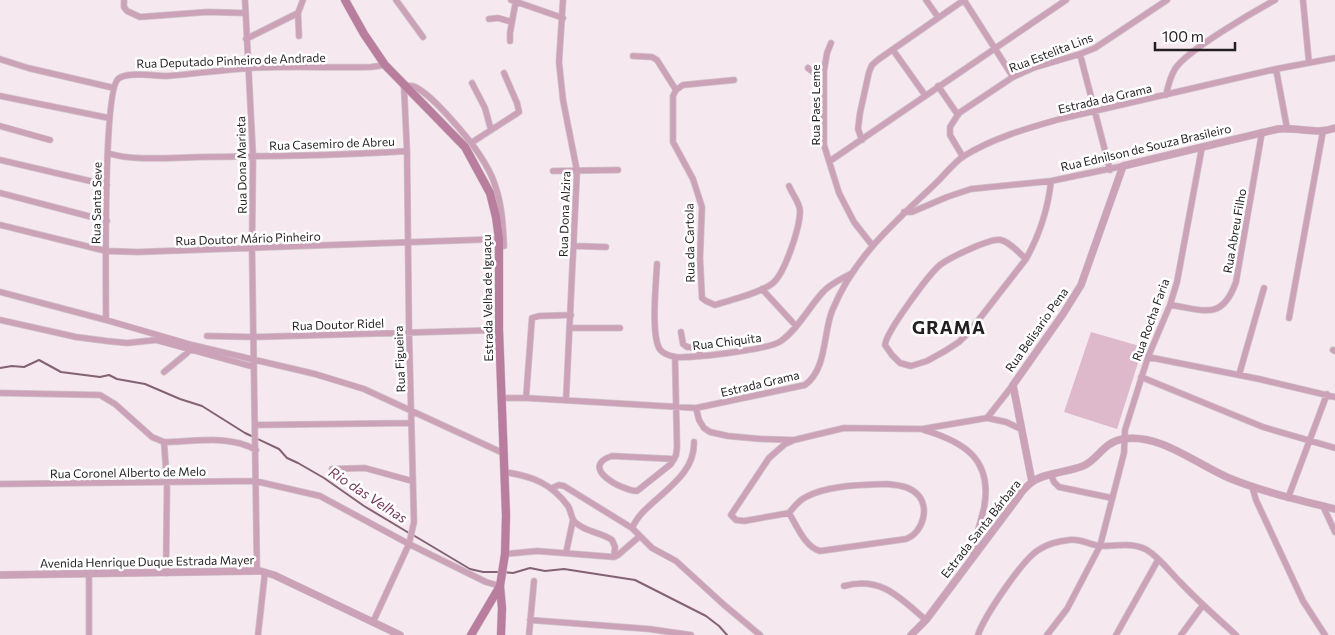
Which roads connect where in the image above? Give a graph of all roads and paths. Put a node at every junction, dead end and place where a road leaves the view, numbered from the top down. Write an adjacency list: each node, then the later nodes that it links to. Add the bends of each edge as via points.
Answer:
1 (124, 0): 14 (street, via 124,7 132,15 140,17)
2 (245, 0): 14 (street, Rua Dona Marieta)
3 (303, 0): 15 (street)
4 (345, 0): 32 (main road, Estrada Velha de Iguaçu)
5 (396, 0): 21 (street)
6 (563, 0): 17 (street, Rua Dona Alzira)
7 (926, 0): 16 (street)
8 (964, 0): 16 (street); 25 (street)
9 (1066, 0): 25 (street)
10 (1167, 0): 27 (street, Rua Estelita Lins, via 1106,41)
11 (1275, 0): 46 (street, via 1180,63)
12 (1303, 0): 31 (street)
13 (514, 1): 17 (street); 19 (street)
14 (245, 13): 22 (street, Rua Dona Marieta)
15 (298, 13): 20 (street); 22 (street)
16 (938, 17): 26 (street)
17 (563, 18): 71 (street, Rua Dona Alzira, via 559,62)
18 (489, 19): 19 (street)
19 (512, 22): 23 (street)
20 (300, 36)
21 (423, 37)
22 (246, 39): 33 (street, Rua Dona Marieta)
23 (510, 41)
24 (830, 43): 39 (street, Rua Paes Leme)
25 (996, 48): 37 (street); 41 (street)
26 (893, 50): 45 (street); 58 (street, via 872,65 869,72 858,129)
27 (1080, 54): 37 (street, Rua Estelita Lins, via 1048,62); 48 (street)
28 (633, 56): 44 (street, via 657,60)
29 (1335, 58): 31 (street, Estrada da Grama)
30 (0, 59): 43 (street)
31 (1309, 63): 35 (street, Estrada da Grama)
32 (385, 65): 33 (street, Rua Deputado Pinheiro de Andrade); 42 (main road, Estrada Velha de Iguaçu)
33 (248, 68): 43 (street, Rua Deputado Pinheiro de Andrade, via 186,75 122,76); 63 (street, Rua Dona Marieta)
34 (808, 68): 39 (street)
35 (1276, 69): 46 (street, Estrada da Grama); 52 (street)
36 (504, 73): 54 (street, via 519,110)
37 (1014, 77): 49 (street, Rua Estelita Lins)
38 (734, 80): 44 (street, via 683,85)
39 (824, 81): 66 (street, Rua Paes Leme, via 824,145)
40 (472, 83): 54 (street)
41 (938, 86): 45 (street); 49 (street)
42 (404, 87): 59 (street, via 418,89); 61 (street, Rua Figueira); 79 (main road, Estrada Velha de Iguaçu, via 465,148 490,193)
43 (114, 88): 50 (street, Rua Santa Seve)
44 (676, 90): 91 (street, Rua da Cartola, via 672,107 673,142 693,179 702,207 702,298 715,305)
45 (925, 95): 58 (street)
46 (1166, 95): 48 (street, Estrada da Grama)
47 (0, 96): 50 (street)
48 (1095, 111): 64 (street, Estrada da Grama, via 1026,129); 69 (street)
49 (958, 115): 64 (street, via 950,127 950,135)
50 (109, 118): 62 (street, Rua Santa Seve)
51 (0, 126): 57 (street)
52 (1287, 128): 55 (street, Rua Ednilson de Souza Brasileiro); 56 (street, Rua Ednilson de Souza Brasileiro)
53 (1335, 128): 55 (street, Rua Ednilson de Souza Brasileiro)
54 (492, 130): 59 (street)
55 (1323, 131): 95 (street)
56 (1262, 132): 60 (street, Rua Ednilson de Souza Brasileiro); 93 (street, Rua Abreu Filho, via 1236,282 1228,300 1214,310)
57 (50, 140)
58 (862, 140): 66 (street)
59 (471, 143): 82 (street, via 495,184 502,214)
60 (1202, 147): 67 (street, Rua Ednilson de Souza Brasileiro); 93 (street, Rua Rocha Faria)
61 (407, 151): 63 (street, Rua Casemiro de Abreu); 80 (street, Rua Figueira)
62 (108, 153): 63 (street, Rua Casemiro de Abreu, via 120,157); 73 (street, Rua Santa Seve)
63 (254, 156): 85 (street, Rua Dona Marieta)
64 (963, 157): 76 (street, Estrada da Grama)
65 (0, 160): 73 (street)
66 (830, 161): 81 (street, Rua Paes Leme, via 839,193 854,222)
67 (1123, 166): 69 (street, Rua Ednilson de Souza Brasileiro); 115 (street, Rua Belisario Pena, via 1081,285)
68 (618, 170): 71 (street)
69 (1110, 170): 72 (street, Rua Ednilson de Souza Brasileiro)
70 (553, 171): 71 (street)
71 (577, 171): 83 (street, Rua Dona Alzira)
72 (1052, 180): 76 (street, Rua Ednilson de Souza Brasileiro, via 971,189 912,212); 87 (street, via 1044,222)
73 (108, 185): 77 (street, Rua Santa Seve)
74 (789, 186): 91 (street, via 800,211 796,230 780,274 773,284)
75 (0, 193): 77 (street)
76 (904, 212): 81 (street, Estrada Grama)
77 (107, 221): 86 (street, Rua Santa Seve)
78 (0, 225): 86 (street, Rua Doutor Mário Pinheiro)
79 (499, 239): 80 (street, Rua Doutor Mário Pinheiro); 101 (main road, Estrada Velha de Iguaçu)
80 (408, 242): 85 (street, Rua Doutor Mário Pinheiro); 103 (street, Rua Figueira)
81 (872, 245): 89 (street, Estrada Grama)
82 (504, 246)
83 (575, 246): 84 (street); 94 (street, Rua Dona Alzira)
84 (606, 247)
85 (252, 249): 86 (street, Rua Doutor Mário Pinheiro); 105 (street, Rua Dona Marieta)
86 (106, 251): 97 (street, Rua Santa Seve)
87 (1026, 258): 87 (street, via 959,342 918,365 900,363 892,356 885,345 888,335 939,266 974,248 1001,240)
88 (657, 264): 108 (street, Rua Chiquita, via 657,339 663,353)
89 (853, 273): 98 (street, Rua Chiquita, via 831,285); 123 (street, Estrada Grama, via 828,322 819,367 810,381 797,387)
90 (1264, 288): 113 (street)
91 (762, 289): 98 (street)
92 (0, 292): 97 (street)
93 (1170, 305): 109 (street, Rua Rocha Faria)
94 (571, 315): 99 (street, Rua Dona Alzira); 120 (street, via 532,318)
95 (1289, 318)
96 (0, 320): 106 (street, via 76,337 127,343 156,340)
97 (106, 320): 106 (street)
98 (796, 326): 107 (street, Rua Chiquita, via 786,338 772,346)
99 (570, 328): 100 (street); 121 (street, Rua Dona Alzira)
100 (620, 328)
101 (499, 330): 103 (street, Rua Doutor Ridel); 119 (main road, Estrada Velha de Iguaçu)
102 (681, 332): 107 (street, via 683,344 697,348)
103 (408, 333): 105 (street, Rua Doutor Ridel); 124 (street, Rua Figueira)
104 (207, 336): 105 (street, Rua Doutor Ridel)
105 (255, 337): 110 (street, Rua Dona Marieta)
106 (191, 347): 110 (street); 111 (street); 112 (street)
107 (701, 356): 108 (street, Rua Chiquita)
108 (676, 357): 122 (street)
109 (1148, 357): 113 (street); 114 (street, Rua Rocha Faria)
110 (254, 359): 111 (street, Rua Dona Marieta); 124 (street, via 364,389)
111 (254, 367): 127 (street, Rua Dona Marieta)
112 (164, 372)
113 (1239, 375): 117 (street)
114 (1141, 377): 130 (street, Rua Rocha Faria, via 1125,430); 132 (street, via 1255,424)
115 (1013, 384): 125 (street); 129 (street, Rua Belisario Pena)
116 (0, 393): 133 (street, via 100,395 152,437)
117 (1327, 394): 118 (street); 132 (street)
118 (1335, 397)
119 (501, 398): 120 (street, Estrada Grama); 137 (main road, Estrada Velha de Iguaçu)
120 (526, 398): 121 (street, Estrada Grama)
121 (566, 400): 122 (street, Estrada Grama)
122 (676, 407): 123 (street, Estrada Grama); 138 (street)
123 (696, 408): 131 (street, via 704,428 716,434 761,440)
124 (411, 410): 126 (street, Rua Figueira); 137 (street)
125 (987, 418): 128 (street); 129 (street)
126 (411, 423): 127 (street); 143 (street, Rua Figueira)
127 (255, 427): 135 (street, Rua Dona Marieta)
128 (922, 429): 131 (street, via 844,428); 163 (street, via 962,444 979,463 986,480)
129 (1021, 429): 144 (street, Rua Belisario Pena)
130 (1126, 438): 141 (street, Estrada Santa Bárbara, via 1107,445 1086,465); 147 (street, Estrada Santa Bárbara, via 1158,442 1205,467); 149 (street, Rua Rocha Faria)
131 (794, 440): 153 (street, via 769,458 731,515 744,521)
132 (1310, 441): 136 (street); 150 (street)
133 (164, 442): 135 (street, via 230,441); 145 (street)
134 (694, 442): 155 (street, via 695,452 688,467 641,513)
135 (256, 448): 142 (street, Rua Dona Marieta)
136 (1335, 448)
137 (503, 453): 140 (main road, Estrada Velha de Iguaçu)
138 (674, 459): 138 (street, via 612,456 604,460 600,469 604,478 637,491)
139 (332, 469): 143 (street, via 365,468)
140 (504, 472): 148 (street, via 533,478); 161 (main road, Estrada Velha de Iguaçu)
141 (1050, 475): 144 (street, Estrada Santa Bárbara); 149 (street, via 1059,487)
142 (255, 481): 145 (street, Rua Coronel Alberto de Melo); 158 (street, Rua Coronel Alberto de Melo, via 320,496); 165 (street, Rua Dona Marieta)
143 (412, 481): 158 (street, Rua Figueira, via 414,522)
144 (1032, 482): 163 (street, Estrada Santa Bárbara)
145 (167, 483): 146 (street, Rua Coronel Alberto de Melo); 166 (street)
146 (0, 484)
147 (1252, 486): 150 (street, Estrada Santa Bárbara); 192 (street, via 1303,600)
148 (552, 488): 154 (street, via 570,509); 155 (street, via 564,486)
149 (1112, 498): 159 (street, Rua Rocha Faria)
150 (1288, 498): 151 (street, Estrada Santa Bárbara)
151 (1323, 506): 152 (street, Estrada Santa Bárbara); 156 (street)
152 (1335, 509)
153 (789, 513): 153 (street, via 806,541 820,551 906,539 917,533 924,514 918,494 886,484 817,492 805,497)
154 (573, 520): 160 (street); 162 (street, via 612,540)
155 (632, 528): 157 (street)
156 (1335, 532)
157 (640, 536): 162 (street); 185 (street, via 652,548 676,561)
158 (409, 543): 170 (street, Rua Coronel Alberto de Melo, via 486,582); 177 (street, Rua Figueira)
159 (1100, 546): 164 (street, via 1140,547); 187 (street, via 1083,540 1069,540 1038,549 995,603); 188 (street, Rua Rocha Faria, via 1067,608)
160 (566, 553): 161 (street); 162 (street)
161 (505, 554): 170 (main road, Estrada Velha de Iguaçu)
162 (614, 557)
163 (973, 557): 176 (street, Estrada Santa Bárbara)
164 (1158, 560): 172 (street); 189 (street)
165 (261, 572): 166 (street, Avenida Henrique Duque Estrada Mayer); 177 (street, Avenida Henrique Duque Estrada Mayer); 179 (street, Rua Dona Marieta)
166 (166, 573): 167 (street, Avenida Henrique Duque Estrada Mayer)
167 (89, 574): 168 (street, Avenida Henrique Duque Estrada Mayer); 178 (street)
168 (0, 575)
169 (534, 581): 175 (street)
170 (500, 583): 173 (main road, Estrada Velha de Iguaçu); 174 (main road, Estrada Velha de Iguaçu)
171 (844, 586): 176 (street, via 857,582 883,587)
172 (1203, 605): 190 (street); 191 (street)
173 (487, 606): 174 (main road, via 495,603); 181 (main road, Estrada Velha de Iguaçu)
174 (502, 608): 182 (main road, Estrada Velha de Iguaçu)
175 (530, 620): 183 (street); 184 (street)
176 (926, 620): 186 (street, Estrada Santa Bárbara)
177 (373, 622): 180 (street, Avenida Henrique Duque Estrada Mayer)
178 (89, 635)
179 (258, 635)
180 (400, 635)
181 (471, 635)
182 (501, 635)
183 (529, 635)
184 (691, 635)
185 (760, 635)
186 (911, 635)
187 (978, 635)
188 (1047, 635)
189 (1116, 635)
190 (1181, 635)
191 (1236, 635)
192 (1325, 635)

